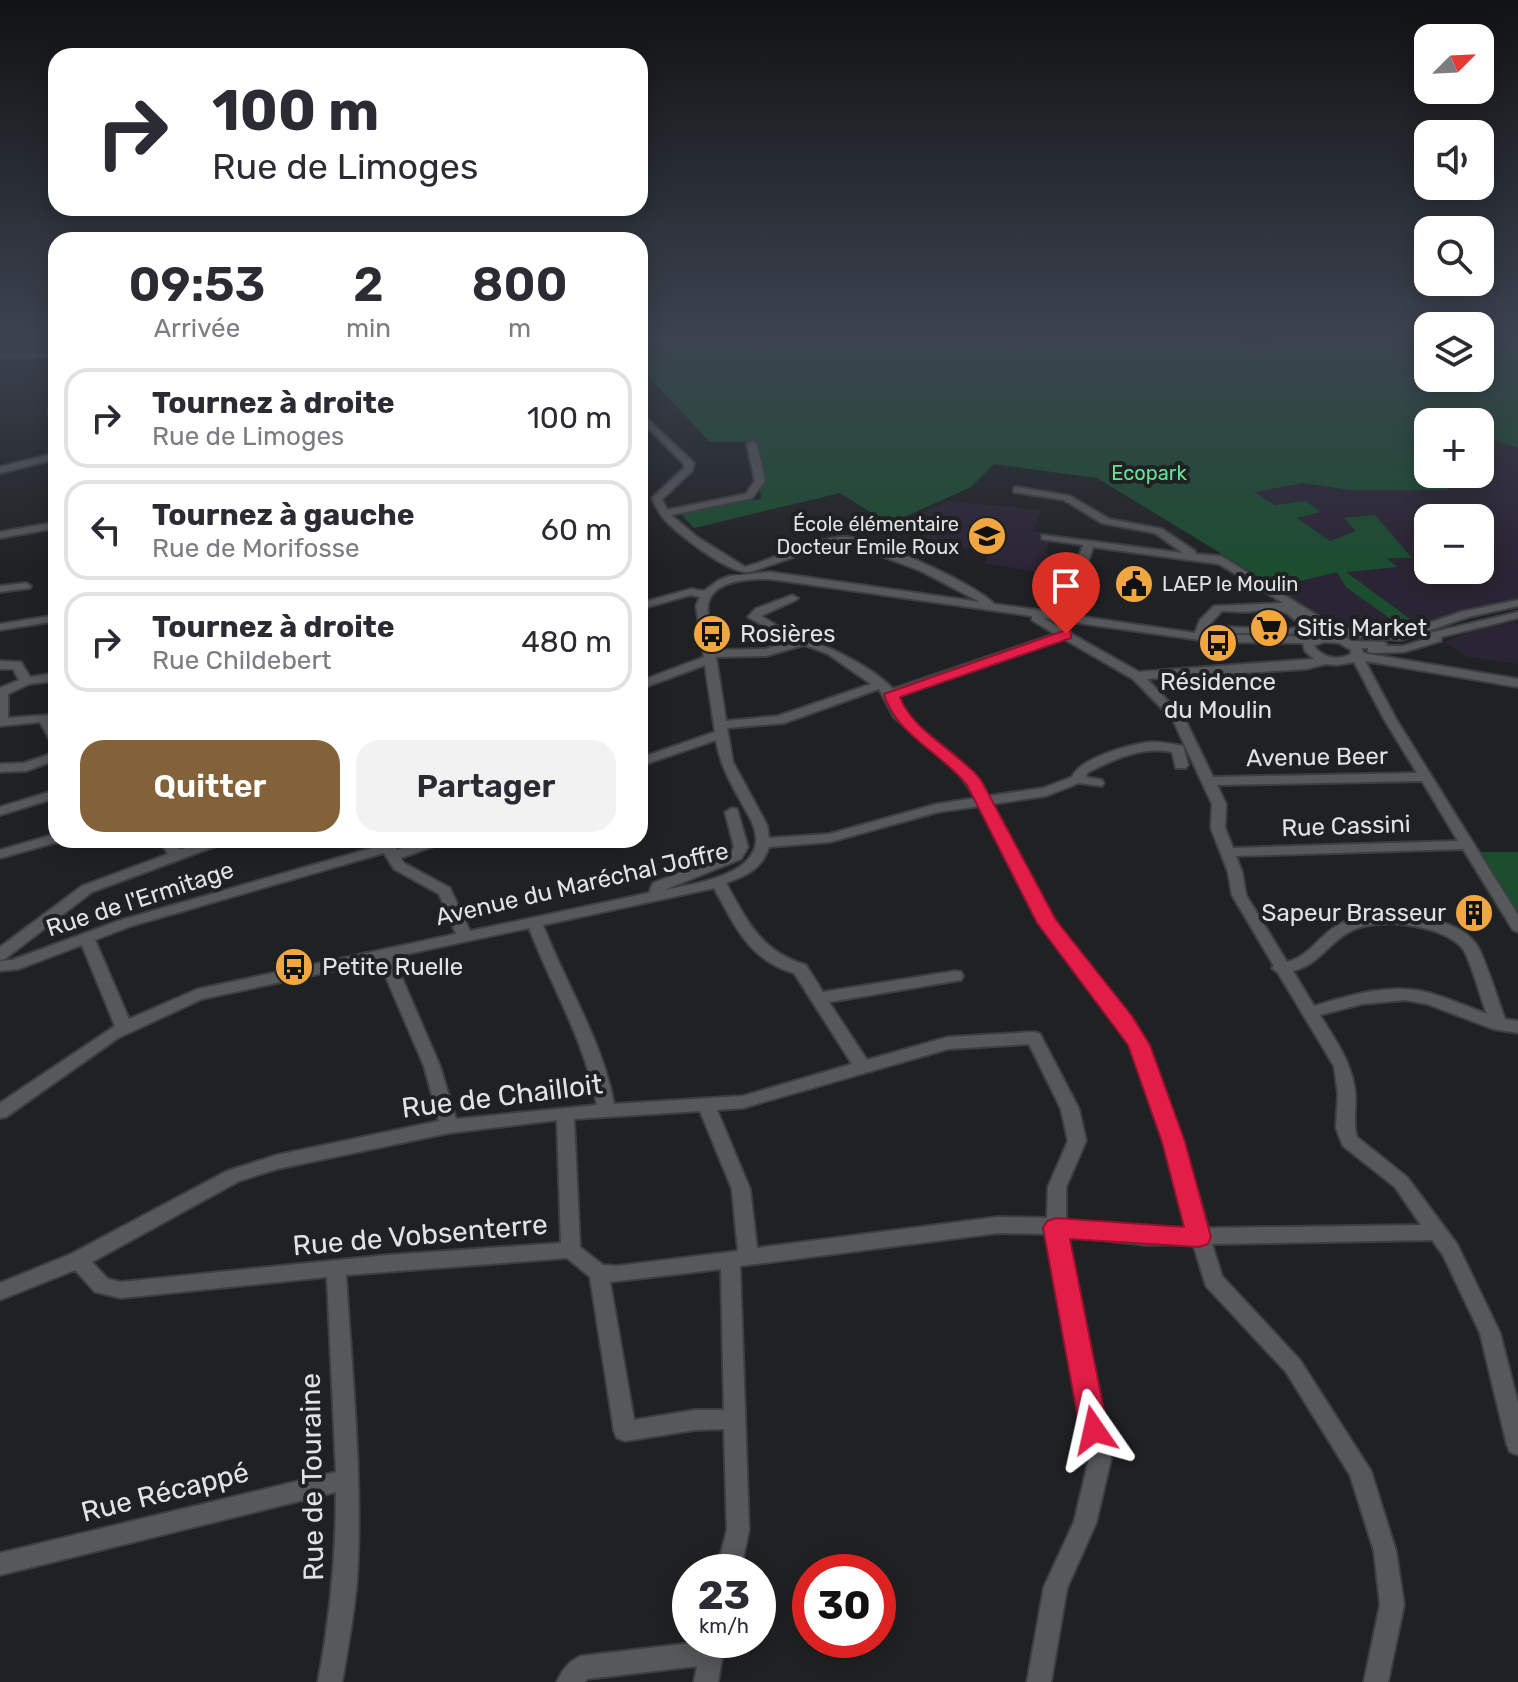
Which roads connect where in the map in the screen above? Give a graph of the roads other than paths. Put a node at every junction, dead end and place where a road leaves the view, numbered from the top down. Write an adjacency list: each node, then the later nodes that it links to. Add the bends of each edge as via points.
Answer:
1 (648, 423): 6 (street, via 689,463 689,469 657,498)
2 (752, 444): 6 (street, via 760,481 749,496)
3 (48, 458): 4 (street)
4 (0, 470)
5 (1017, 490): 12 (street, via 1067,498 1106,521 1158,531)
6 (666, 513): 14 (street, via 696,541)
7 (48, 526): 8 (street)
8 (0, 535)
9 (1046, 537): 10 (street)
10 (1089, 543): 12 (street); 24 (street)
11 (1209, 553): 13 (street)
12 (1191, 557): 13 (street)
13 (1222, 561): 31 (street, via 1319,621 1326,632)
14 (745, 573): 17 (street); 21 (street); 21 (street, via 845,539 947,577 987,599)
15 (26, 586): 16 (street)
16 (0, 589)
17 (707, 595): 20 (street, via 691,592); 32 (street, Avenue du Maréchal Joffre, via 702,606)
18 (792, 598): 30 (street, via 754,614)
19 (1518, 603): 29 (street, via 1465,614 1401,637 1345,632)
20 (648, 604)
21 (991, 607): 22 (street); 22 (street)
22 (1028, 612): 24 (street); 28 (street)
23 (1518, 615): 33 (street, via 1471,625 1418,646)
24 (1060, 616): 27 (street)
25 (48, 619): 26 (street)
26 (0, 627)
27 (1201, 633): 27 (street, via 1218,608 1268,604 1289,608 1308,628 1297,633); 31 (street)
28 (1066, 634): 36 (street); 41 (street)
29 (1337, 639): 31 (street); 33 (street)
30 (801, 642): 32 (street, via 766,652); 41 (street, via 832,652)
31 (1314, 642): 34 (street)
32 (710, 657): 40 (street); 44 (street, Avenue du Maréchal Joffre)
33 (1357, 657): 34 (street); 38 (street); 49 (street)
34 (1327, 660): 36 (street)
35 (0, 665): 39 (street, via 17,665)
36 (1137, 676): 45 (street, via 1179,719)
37 (48, 678): 39 (street)
38 (1518, 679)
39 (26, 681): 42 (street, via 2,692)
40 (648, 682)
41 (886, 689): 44 (street, via 780,720); 54 (street, via 898,714 963,769)
42 (1, 724): 43 (street, via 44,718)
43 (48, 725)
44 (720, 730): 47 (street); 58 (street, Avenue du Maréchal Joffre, via 729,771 760,825)
45 (1197, 756): 50 (street, via 1181,761 1178,749 1157,746 1114,753 1081,771); 51 (street)
46 (48, 759): 48 (street)
47 (648, 759)
48 (0, 768)
49 (1425, 777): 51 (street, Avenue Beer); 59 (street)
50 (1078, 779): 52 (street); 54 (street, via 1046,792)
51 (1209, 781): 63 (street, via 1219,804 1218,828)
52 (1097, 783)
53 (48, 796): 55 (street)
54 (983, 798): 58 (street, via 830,838); 90 (street, via 1047,923 1139,1045 1174,1142)
55 (0, 811)
56 (732, 812): 67 (street, via 741,847 736,856 658,886)
57 (48, 840): 64 (street)
58 (763, 843): 66 (street, Avenue du Maréchal Joffre, via 747,870)
59 (1467, 845): 63 (street, Rue Cassini); 69 (street)
60 (171, 848): 65 (street)
61 (196, 848): 65 (street)
62 (388, 848): 70 (street, via 399,866 445,891); 71 (street, Rue de l'Ermitage)
63 (1227, 852): 75 (street, via 1239,895)
64 (0, 854)
65 (176, 855): 73 (street, via 87,889)
66 (718, 883): 67 (street, Avenue du Maréchal Joffre); 77 (street, via 757,948 776,962 800,969)
67 (655, 896): 68 (street, Avenue du Maréchal Joffre)
68 (534, 921): 70 (street, Avenue du Maréchal Joffre); 84 (street, via 602,1075)
69 (1518, 927)
70 (465, 936): 72 (street, Avenue du Maréchal Joffre)
71 (86, 937): 74 (street, Rue de l'Ermitage); 80 (street)
72 (383, 953): 80 (street, Avenue du Maréchal Joffre, via 215,989); 87 (street, via 432,1066)
73 (0, 955)
74 (0, 966)
75 (1280, 968): 78 (street); 79 (street, via 1311,960 1344,928 1421,920 1469,946)
76 (955, 976): 77 (street)
77 (818, 998): 82 (street)
78 (1308, 1013): 79 (street, via 1364,1000 1418,996); 89 (street, via 1342,1066 1349,1141 1401,1182)
79 (1499, 1025): 81 (street)
80 (124, 1027): 85 (street, Avenue du Maréchal Joffre)
81 (1518, 1027)
82 (863, 1068): 83 (street, Rue de Chailloit, via 743,1102); 88 (street, Rue de Chailloit, via 948,1043 1034,1038 1070,1109 1077,1141 1057,1187)
83 (706, 1105): 84 (street, Rue de Chailloit); 92 (street, via 741,1189)
84 (607, 1110): 86 (street, Rue de Chailloit)
85 (0, 1112)
86 (565, 1113): 87 (street, Rue de Chailloit); 91 (street)
87 (449, 1126): 93 (street, Rue de Chailloit, via 244,1172)
88 (1056, 1228): 90 (street); 92 (street, via 998,1225); 107 (street, via 1100,1459 1085,1523 1056,1587)
89 (1434, 1232): 90 (street); 98 (street, via 1450,1250 1490,1333)
90 (1199, 1237): 108 (street, via 1213,1280 1293,1366 1360,1471 1385,1551 1392,1605)
91 (571, 1250): 94 (street, Rue de Vobsenterre); 95 (street, Rue de Vobsenterre)
92 (739, 1256): 95 (street); 97 (street)
93 (78, 1260): 94 (street, Rue de Vobsenterre, via 102,1286 121,1290); 96 (street, Rue de Chailloit)
94 (336, 1269): 99 (street, Rue de Touraine)
95 (599, 1273): 97 (street, via 625,1431)
96 (0, 1292)
97 (735, 1419): 100 (street, via 738,1530)
98 (1518, 1445)
99 (345, 1480): 101 (street, Rue Récappé); 104 (street, Rue de Touraine, via 347,1561)
100 (732, 1554)
101 (0, 1564)
102 (672, 1653): 105 (street, via 581,1668)
103 (709, 1658): 106 (street)
104 (330, 1682)
105 (569, 1682)
106 (706, 1682)
107 (1039, 1682)
108 (1376, 1682)

